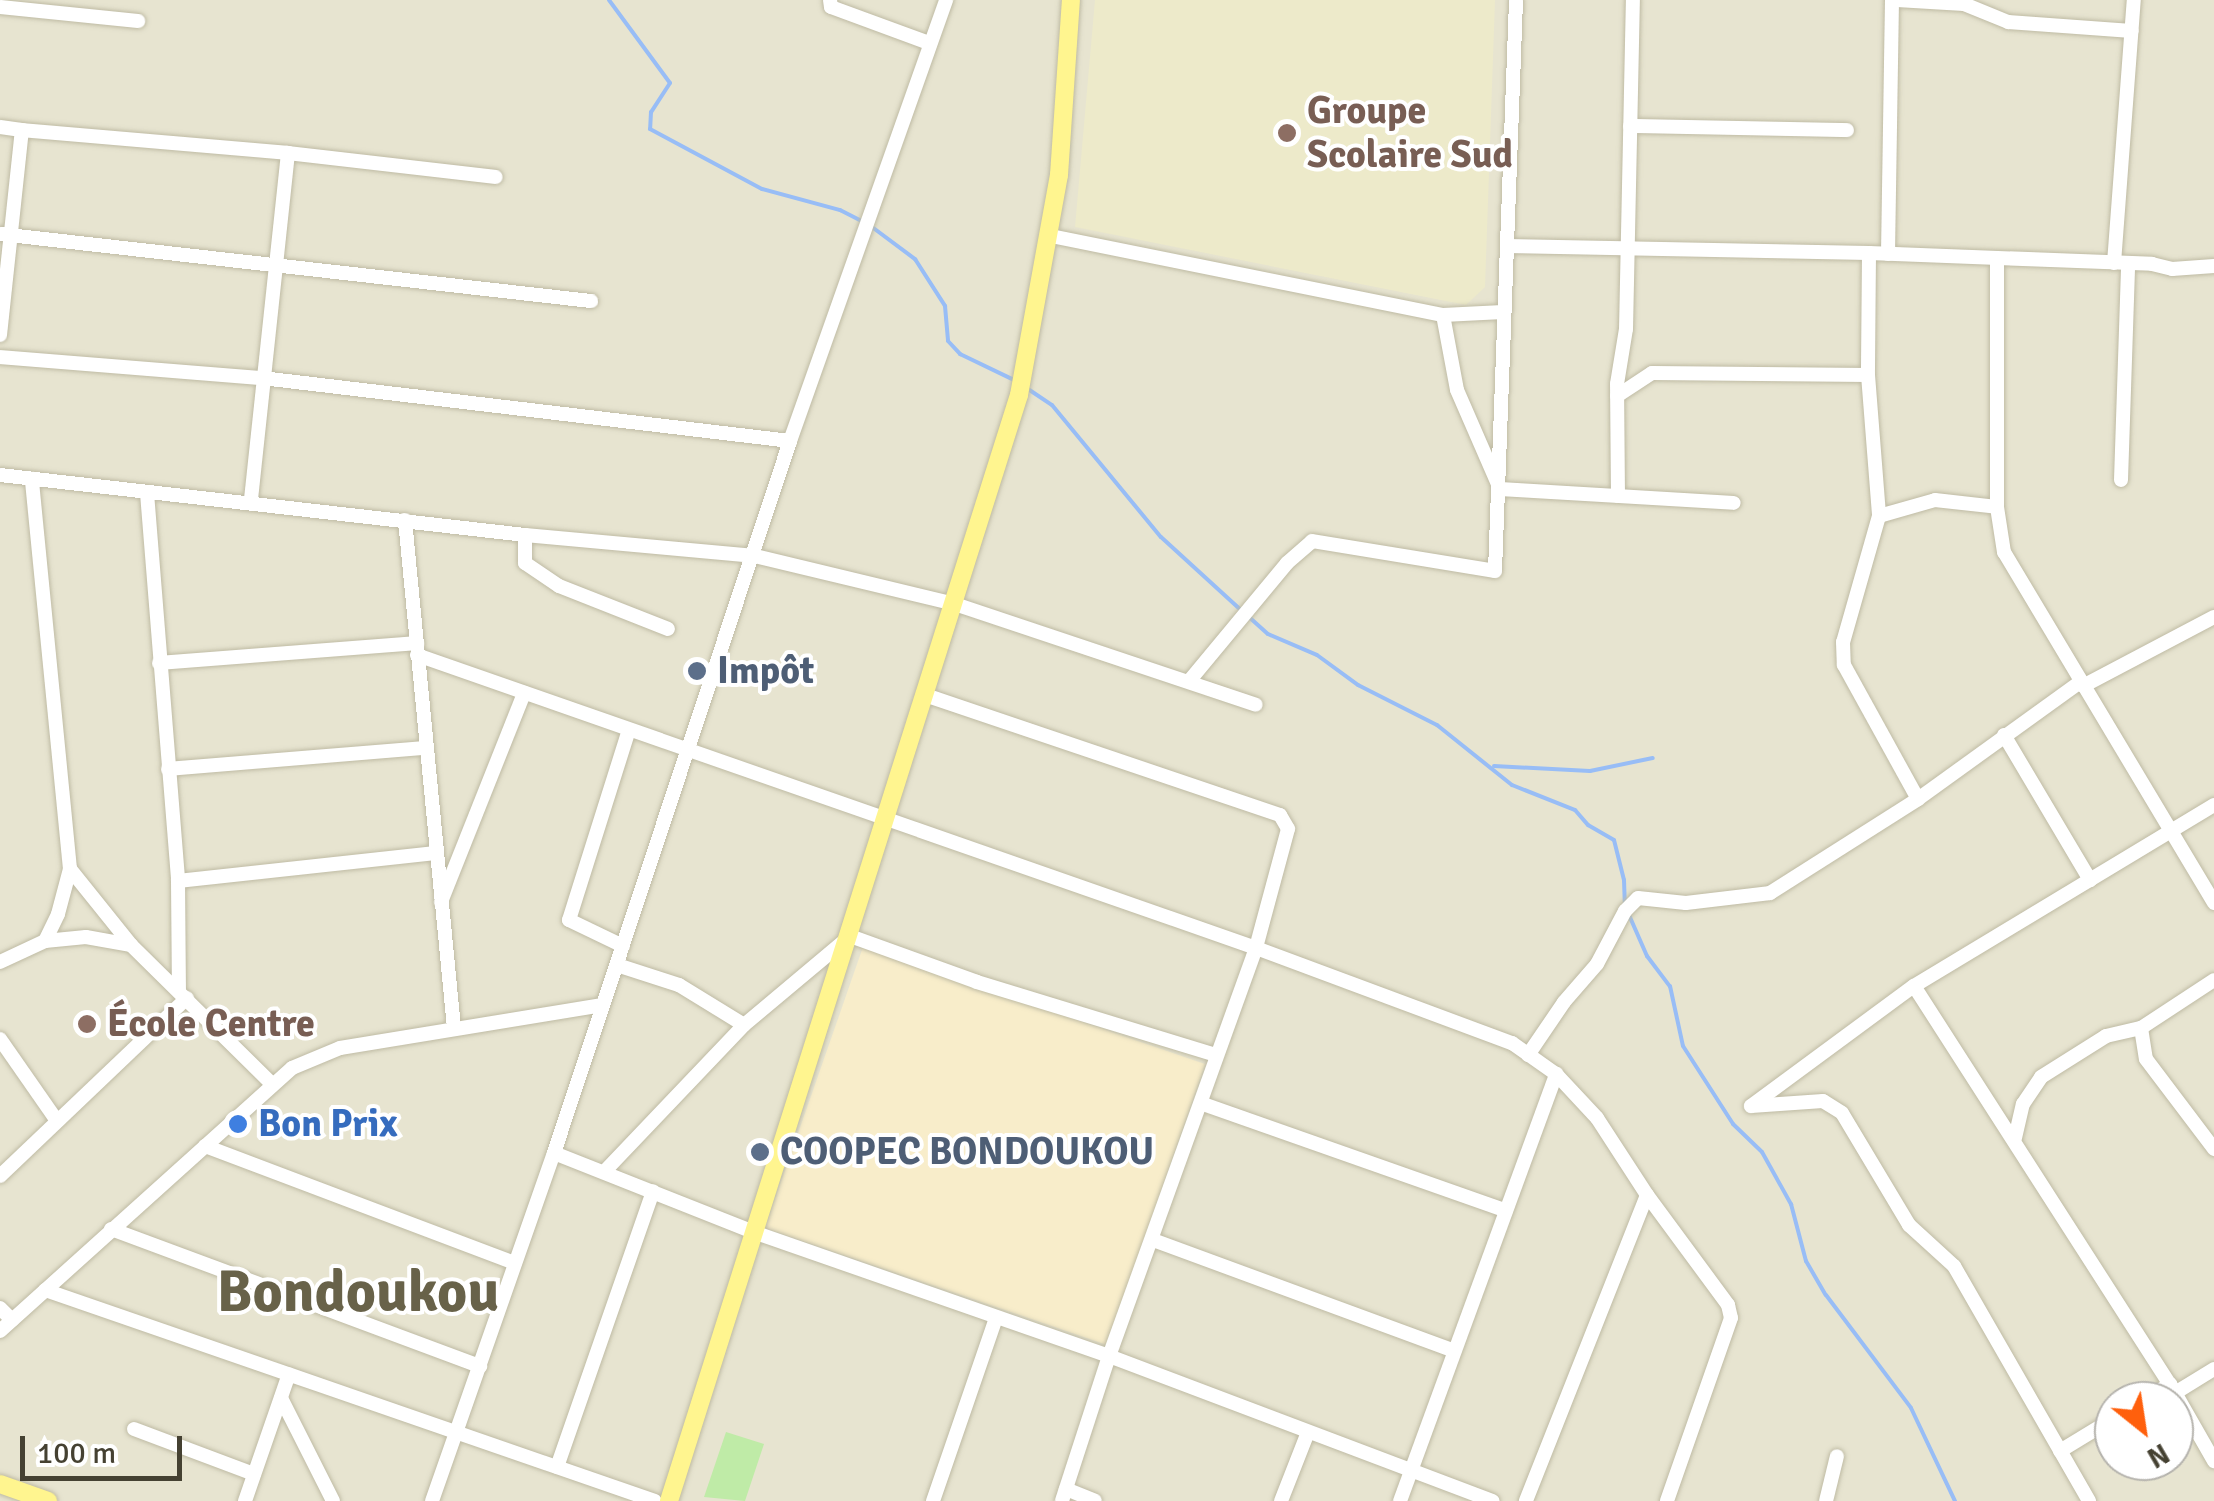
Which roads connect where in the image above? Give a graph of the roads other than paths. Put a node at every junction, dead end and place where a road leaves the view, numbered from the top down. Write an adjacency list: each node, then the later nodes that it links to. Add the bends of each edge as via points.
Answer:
1 (830, 0): 11 (street, via 831,7)
2 (946, 0): 11 (street)
3 (1071, 0): 19 (main road)
4 (1516, 0): 20 (street)
5 (1633, 0): 13 (street)
6 (1894, 0): 10 (street, via 1964,4 2008,22); 23 (street)
7 (2134, 0): 10 (street)
8 (0, 7): 9 (street)
9 (138, 21)
10 (2132, 32): 26 (street)
11 (930, 43): 37 (street)
12 (0, 126): 14 (street)
13 (1630, 126): 15 (street); 21 (street)
14 (22, 130): 16 (street); 18 (street)
15 (1847, 130)
16 (288, 154): 17 (street); 25 (street)
17 (496, 177)
18 (6, 235): 25 (street); 32 (street)
19 (1050, 236): 31 (street); 51 (main road, via 1019,395)
20 (1506, 246): 21 (street); 30 (street)
21 (1627, 248): 22 (street); 36 (street, via 1626,330)
22 (1869, 253): 23 (street); 34 (street)
23 (1888, 254): 24 (street)
24 (1997, 259): 26 (street); 46 (street)
25 (276, 262): 29 (street); 35 (street)
26 (2121, 263): 27 (street); 40 (street)
27 (2206, 266): 28 (street)
28 (2214, 278)
29 (591, 300)
30 (1503, 312): 31 (street); 41 (street)
31 (1443, 315): 41 (street, via 1457,390)
32 (0, 335)
33 (0, 358): 35 (street)
34 (1868, 375): 36 (street, via 1652,374); 47 (street)
35 (262, 378): 37 (street); 44 (street)
36 (1616, 396): 43 (street)
37 (790, 441): 50 (street)
38 (0, 475): 39 (street)
39 (32, 479): 42 (street); 71 (street)
40 (2121, 480)
41 (1500, 489): 43 (street); 56 (street, via 1495,571 1312,541)
42 (147, 493): 44 (street); 55 (street)
43 (1618, 496): 45 (street)
44 (251, 502): 48 (street)
45 (1734, 502)
46 (1997, 507): 47 (street, via 1935,500); 57 (street, via 2004,552)
47 (1878, 516): 66 (street, via 1844,642 1844,665)
48 (405, 520): 49 (street); 54 (street)
49 (525, 535): 50 (street); 53 (street, via 526,563 559,586)
50 (755, 556): 51 (street); 64 (street)
51 (955, 604): 56 (street); 59 (main road)
52 (2214, 617): 57 (street)
53 (668, 629)
54 (417, 649): 55 (street); 58 (street); 63 (street)
55 (159, 663): 65 (street)
56 (1190, 680): 60 (street)
57 (2081, 684): 62 (street); 69 (street)
58 (524, 693): 61 (street); 75 (street)
59 (925, 695): 68 (main road); 80 (street, via 1280,815 1288,828)
60 (1256, 705)
61 (630, 730): 64 (street); 79 (street, via 569,920)
62 (2004, 735): 66 (street); 72 (street)
63 (424, 748): 65 (street); 70 (street)
64 (689, 748): 68 (street); 79 (street)
65 (168, 770): 73 (street)
66 (1918, 799): 91 (street, via 1763,896 1686,903 1638,898)
67 (2214, 805): 69 (street)
68 (886, 820): 76 (main road); 80 (street)
69 (2170, 832): 72 (street); 74 (street)
70 (435, 854): 73 (street); 75 (street)
71 (70, 869): 77 (street); 78 (street)
72 (2090, 880): 84 (street)
73 (178, 881): 85 (street)
74 (2214, 903)
75 (440, 904): 88 (street)
76 (850, 936): 87 (street); 92 (street); 108 (main road)
77 (44, 941): 78 (street, via 86,937); 81 (street)
78 (132, 946): 85 (street)
79 (624, 946): 82 (street)
80 (1256, 948): 91 (street); 92 (street)
81 (0, 962)
82 (617, 965): 86 (street); 87 (street, via 679,985)
83 (2214, 980): 89 (street)
84 (1914, 986): 98 (street); 128 (street, via 1751,1106 1822,1101 1842,1113 1909,1224 1954,1266)
85 (183, 994): 95 (street); 97 (street)
86 (602, 1005): 88 (street); 101 (street)
87 (744, 1025): 102 (street)
88 (454, 1028): 95 (street, via 315,1055)
89 (2141, 1028): 98 (street, via 2106,1036 2041,1077 2023,1104); 100 (street, via 2146,1059)
90 (0, 1039): 93 (street)
91 (1528, 1054): 94 (street)
92 (1216, 1055): 96 (street)
93 (6, 1064): 97 (street)
94 (1556, 1074): 105 (street, via 1596,1118); 106 (street)
95 (272, 1084): 99 (street)
96 (1203, 1104): 106 (street); 109 (street)
97 (57, 1121): 103 (street)
98 (2015, 1139): 120 (street)
99 (205, 1146): 107 (street); 110 (street)
100 (2214, 1149)
101 (554, 1154): 102 (street); 110 (street)
102 (604, 1172): 104 (street)
103 (0, 1176)
104 (653, 1191): 108 (street); 131 (street)
105 (1647, 1195): 147 (street); 148 (street, via 1731,1318)
106 (1506, 1211): 115 (street)
107 (111, 1230): 111 (street); 117 (street)
108 (756, 1233): 113 (street); 141 (main road)
109 (1153, 1240): 115 (street); 116 (street)
110 (514, 1263): 117 (street)
111 (45, 1290): 114 (street); 119 (street)
112 (0, 1308): 114 (street)
113 (996, 1318): 116 (street); 142 (street)
114 (6, 1325)
115 (1454, 1352): 132 (street)
116 (1108, 1356): 127 (street); 135 (street)
117 (480, 1366): 126 (street)
118 (2214, 1368): 121 (street)
119 (289, 1374): 122 (street); 126 (street)
120 (2168, 1381)
121 (2187, 1381)
122 (281, 1398): 133 (street); 139 (street)
123 (2194, 1426): 130 (street)
124 (134, 1429): 133 (street)
125 (2094, 1431): 128 (street)
126 (457, 1432): 131 (street); 140 (street)
127 (1308, 1432): 132 (street); 144 (street)
128 (2060, 1452): 150 (street)
129 (1837, 1456): 149 (street)
130 (2214, 1461)
131 (557, 1467): 136 (street)
132 (1410, 1471): 145 (street); 146 (street)
133 (254, 1474): 138 (street)
134 (0, 1484): 137 (main road)
135 (1064, 1495): 143 (street)
136 (648, 1500)
137 (48, 1501)
138 (245, 1501)
139 (333, 1501)
140 (432, 1501)
141 (669, 1501)
142 (933, 1501)
143 (1095, 1501)
144 (1281, 1501)
145 (1400, 1501)
146 (1492, 1501)
147 (1526, 1501)
148 (1667, 1501)
149 (1826, 1501)
150 (2089, 1501)

